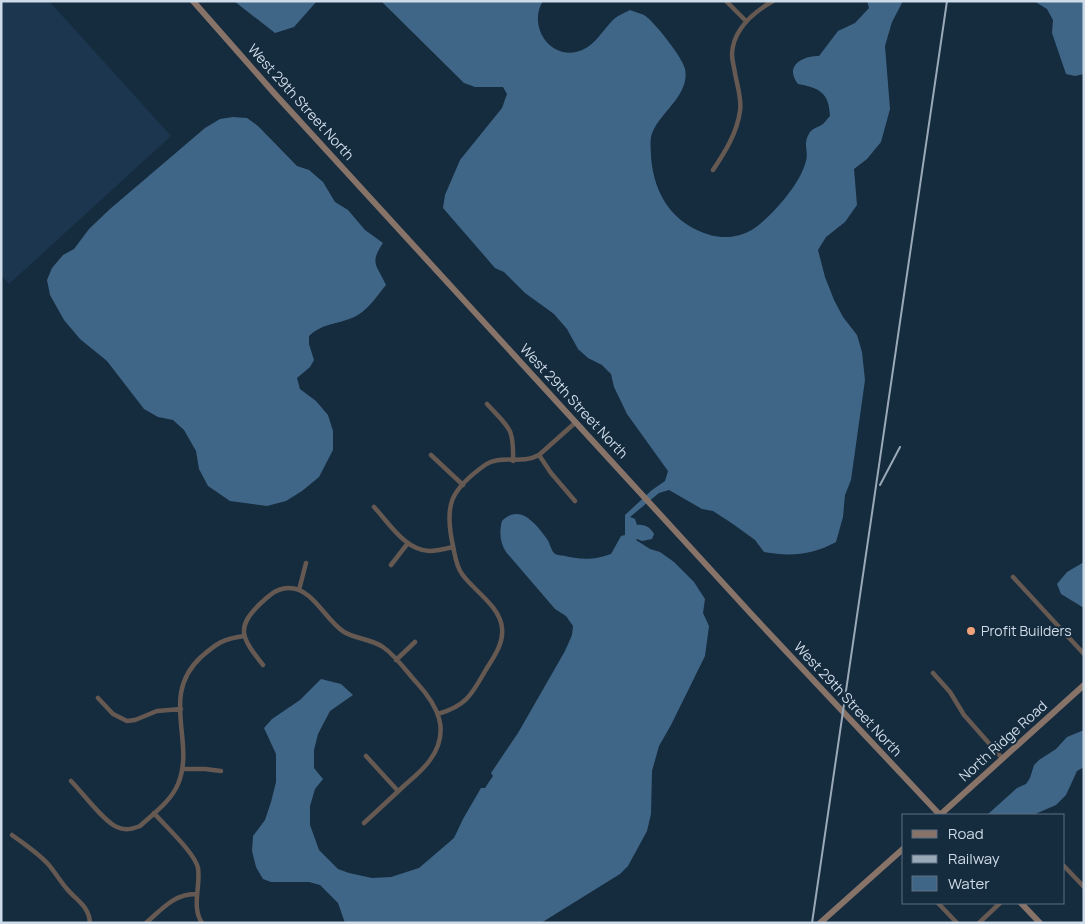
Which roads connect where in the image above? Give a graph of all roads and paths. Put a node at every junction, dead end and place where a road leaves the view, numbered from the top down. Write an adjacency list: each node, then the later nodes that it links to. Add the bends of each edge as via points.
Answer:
1 (192, 1): 7 (main road, West 29th Street North)
2 (726, 1): 4 (street)
3 (773, 1): 4 (street)
4 (746, 21): 5 (street, via 732,53 740,110 729,145)
5 (714, 170)
6 (487, 404): 10 (street, via 510,430)
7 (576, 422): 9 (street); 37 (main road, West 29th Street North)
8 (431, 455): 11 (street)
9 (539, 456): 10 (street); 12 (street)
10 (512, 461): 11 (street, via 483,466)
11 (463, 485): 15 (street, via 449,512)
12 (575, 501)
13 (374, 507): 14 (street)
14 (408, 543): 15 (street, via 428,551); 17 (street)
15 (453, 547): 29 (street, via 462,575 499,617 502,636 473,693 461,705)
16 (306, 563): 19 (street)
17 (391, 565)
18 (1013, 577): 22 (street)
19 (299, 590): 20 (street, via 286,588 269,596 248,617); 23 (street, via 341,630 382,646)
20 (244, 636): 24 (street, via 248,647); 28 (street, via 220,641 195,663 182,686)
21 (416, 642): 23 (street)
22 (1084, 654)
23 (396, 660): 29 (street, via 429,696)
24 (263, 665)
25 (933, 673): 31 (street)
26 (1084, 685): 31 (main road, North Ridge Road)
27 (98, 698): 28 (street, via 113,714 127,720 157,711)
28 (181, 709): 32 (street)
29 (438, 714): 35 (street, via 440,730 435,752)
30 (366, 756): 35 (street)
31 (1002, 758): 38 (main road, North Ridge Road)
32 (182, 769): 33 (street); 36 (street, via 175,790)
33 (221, 772)
34 (71, 781): 36 (street, via 118,828 135,828)
35 (398, 791): 39 (street)
36 (154, 813): 44 (street, via 195,861)
37 (939, 814)
38 (941, 814)
39 (364, 823)
40 (12, 835): 48 (street, via 54,871 85,906)
41 (902, 850): 51 (main road)
42 (1065, 867): 43 (street)
43 (1084, 888)
44 (197, 894): 49 (street, via 188,893 169,902); 50 (street, via 197,914)
45 (939, 904): 52 (street)
46 (999, 904): 53 (street)
47 (1022, 904): 54 (main road)
48 (90, 923)
49 (146, 923)
50 (202, 923)
51 (820, 923)
52 (957, 923)
53 (979, 923)
54 (1040, 923)

